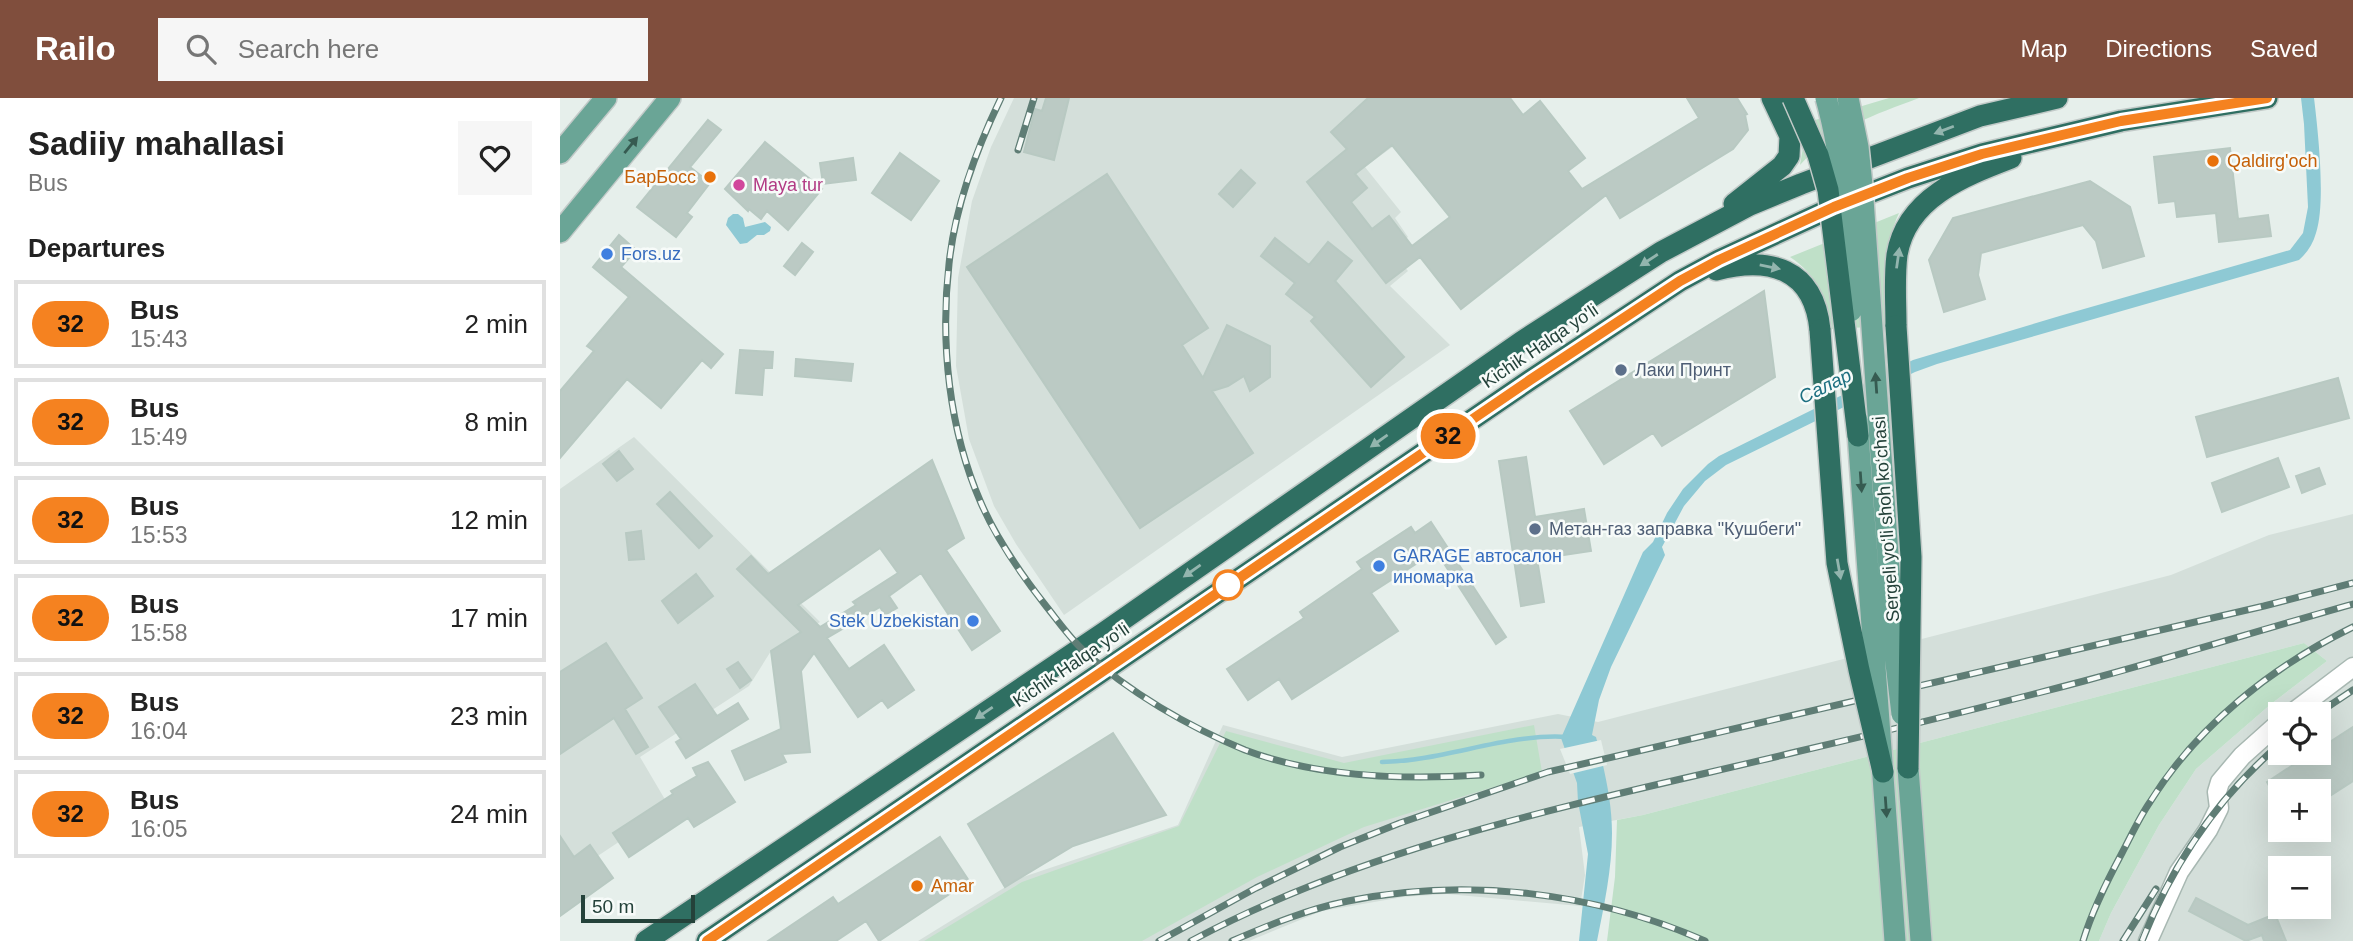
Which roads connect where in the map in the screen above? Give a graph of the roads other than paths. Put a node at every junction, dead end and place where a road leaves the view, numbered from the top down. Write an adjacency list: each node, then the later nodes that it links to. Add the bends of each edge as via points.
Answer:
1 (606, 98): 12 (main road)
2 (670, 98): 14 (main road, one-way to 2)
3 (1772, 98): 13 (highway, via 1790,136 1789,156)
4 (1793, 98): 16 (highway, bridge, via 1828,190)
5 (1826, 98): 16 (main road, Sergeli yo‘li shoh ko‘chasi, bridge, via 1845,206)
6 (2001, 98): 10 (highway)
7 (2057, 98): 10 (highway, Kichik Halqa yo'li)
8 (2267, 98): 11 (highway, Kichik Halqa yo'li)
9 (1849, 101): 22 (main road, Sergeli yo‘li shoh ko‘chasi, one-way to 9, bridge, via 1895,655 1862,185)
10 (1980, 116): 13 (highway, Kichik Halqa yo'li, one-way to 13)
11 (2091, 127): 15 (highway, Kichik Halqa yo'li, via 1908,178 1796,223); 22 (highway, one-way to 11, bridge, via 1911,557 1896,326 1899,249 1906,227 1946,187)
12 (560, 153)
13 (1708, 225): 17 (highway, Kichik Halqa yo'li, one-way to 17, via 1521,342)
14 (560, 232)
15 (1680, 281): 18 (highway, Kichik Halqa yo'li); 23 (highway, one-way to 23, bridge, via 1733,266 1780,268 1808,289 1816,307 1837,563)
16 (1858, 436): 23 (main road, Sergeli yo‘li shoh ko‘chasi, one-way to 23, bridge)
17 (1247, 533): 18 (highway); 24 (highway, Kichik Halqa yo'li, one-way to 24)
18 (1265, 560): 25 (highway, Kichik Halqa yo'li)
19 (2353, 667): 20 (street)
20 (2307, 702)
21 (2268, 733): 28 (street, via 2220,782 2219,808 2179,872)
22 (1908, 768): 27 (main road, Sergeli yo‘li shoh ko‘chasi)
23 (1883, 772): 26 (main road, Sergeli yo‘li shoh ko‘chasi, one-way to 26, bridge)
24 (659, 938)
25 (707, 941)
26 (1895, 941)
27 (1921, 941)
28 (2148, 941)

